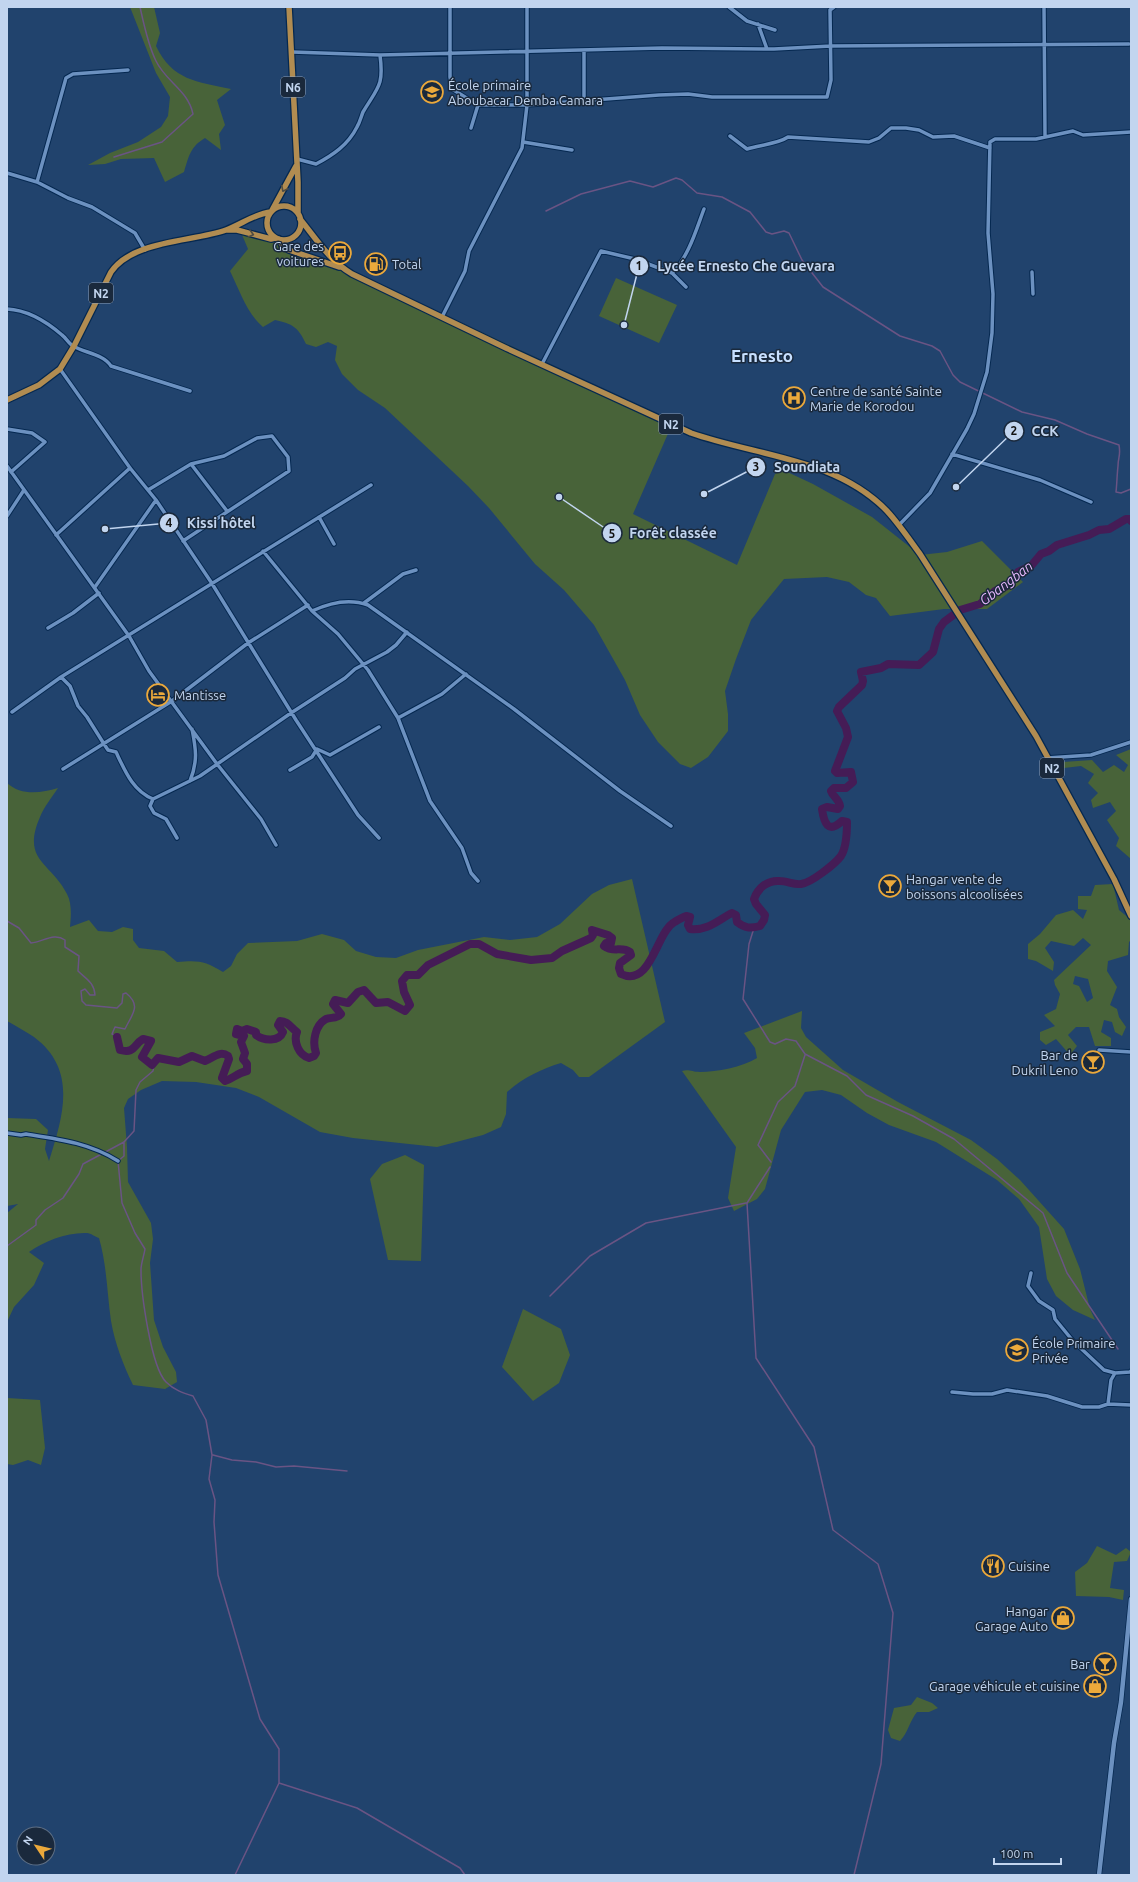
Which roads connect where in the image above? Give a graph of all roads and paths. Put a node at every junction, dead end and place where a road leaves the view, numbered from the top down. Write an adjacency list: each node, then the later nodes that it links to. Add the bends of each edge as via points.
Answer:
1 (290, 7): 14 (highway, N6)
2 (450, 7): 16 (street)
3 (527, 7): 15 (street)
4 (729, 7): 7 (street, via 742,19)
5 (833, 7): 11 (street, via 830,10)
6 (1044, 7): 9 (street)
7 (758, 24): 8 (street); 12 (street)
8 (775, 30)
9 (1044, 44): 10 (street); 11 (street); 25 (street)
10 (1129, 44)
11 (831, 46): 12 (street); 19 (street, via 831,87 828,96 712,97 688,94)
12 (767, 49): 13 (street, via 662,48)
13 (584, 51): 15 (street); 19 (street)
14 (292, 52): 17 (street); 29 (highway, N6)
15 (527, 52): 16 (street); 21 (street)
16 (451, 53): 17 (street); 20 (street, via 452,89)
17 (380, 55): 29 (street, via 382,74 377,91 350,139 332,155 316,164)
18 (128, 70): 32 (street, via 73,74 66,78)
19 (584, 101): 21 (street)
20 (478, 105): 21 (street); 22 (street)
21 (527, 105): 26 (street)
22 (471, 128)
23 (1131, 132): 25 (street, via 1083,135 1073,131)
24 (730, 136): 27 (street, via 747,149 782,141 788,137 869,142 891,128 906,128 919,130 934,137 954,136)
25 (1045, 136): 27 (street, via 1036,139 995,139 990,142)
26 (523, 142): 28 (street); 46 (street, via 469,251 465,271)
27 (990, 148): 53 (street, via 988,233 993,294 992,333 987,372 974,414)
28 (572, 150)
29 (296, 159): 30 (highway, N6)
30 (296, 166): 34 (highway, N6, one-way to 34); 35 (highway, N6)
31 (7, 173): 32 (street)
32 (37, 182): 39 (street, via 92,207 135,233)
33 (704, 209): 42 (street, via 686,254 679,267)
34 (271, 212): 35 (highway, via 285,206); 37 (highway, N2, via 256,215); 38 (highway, via 267,226)
35 (298, 213): 36 (highway)
36 (300, 219): 38 (highway, via 301,224 297,233 289,239); 40 (highway, N2, via 321,247)
37 (226, 230): 38 (highway, N2, one-way to 38); 39 (highway, N2)
38 (277, 239): 40 (highway, N2, via 289,250)
39 (145, 250): 47 (highway, N2, via 125,257 117,264)
40 (342, 268): 46 (highway, N2)
41 (1032, 272): 44 (street)
42 (672, 273): 43 (street); 48 (street, via 635,259 601,251)
43 (686, 287)
44 (1033, 294)
45 (7, 309): 47 (street, via 17,310 45,322)
46 (442, 318): 48 (highway, N2)
47 (74, 346): 49 (highway, N2); 50 (street, via 107,360 111,366)
48 (542, 364): 66 (highway, N2, via 691,433 828,472 872,498)
49 (60, 369): 51 (highway, N2, via 39,385); 56 (street)
50 (190, 391)
51 (7, 400)
52 (7, 429): 57 (street, via 32,432 44,442)
53 (952, 454): 62 (street, via 1040,480); 66 (street, via 930,493)
54 (191, 464): 60 (street); 63 (street); 63 (street, via 224,456 257,438 272,436 288,457 289,471)
55 (7, 466): 57 (street)
56 (130, 468): 60 (street); 67 (street)
57 (11, 472): 59 (street)
58 (371, 485): 65 (street)
59 (24, 490): 64 (street); 67 (street)
60 (148, 490): 61 (street)
61 (156, 500): 68 (street); 73 (street)
62 (1091, 502)
63 (227, 511): 68 (street)
64 (7, 516)
65 (318, 517): 69 (street); 70 (street)
66 (899, 525): 94 (highway, N2, via 1036,736)
67 (56, 535): 73 (street)
68 (183, 541): 72 (street)
69 (334, 544)
70 (263, 551): 72 (street); 76 (street)
71 (416, 570): 75 (street, via 403,574)
72 (211, 582): 80 (street); 81 (street)
73 (95, 587): 74 (street)
74 (99, 594): 78 (street); 80 (street)
75 (364, 603): 77 (street, via 349,600); 79 (street)
76 (308, 605): 77 (street); 81 (street)
77 (312, 611): 82 (street, via 338,634)
78 (48, 628)
79 (407, 632): 82 (street, via 387,652); 83 (street)
80 (129, 636): 84 (street); 85 (street, via 149,671)
81 (248, 643): 85 (street); 87 (street)
82 (363, 664): 87 (street, via 332,688); 88 (street)
83 (466, 674): 88 (street, via 442,694); 100 (street, via 620,791)
84 (61, 677): 86 (street); 92 (street, via 70,686 78,706 88,717)
85 (172, 701): 90 (street); 92 (street)
86 (12, 712)
87 (291, 713): 93 (street); 95 (street)
88 (398, 718): 104 (street, via 430,801 462,848 471,873)
89 (379, 727): 93 (street, via 330,755)
90 (192, 728): 95 (street); 98 (street, via 197,753)
91 (1131, 742): 94 (street, via 1091,755)
92 (104, 744): 96 (street); 99 (street, via 108,750 116,752 129,779 143,795)
93 (317, 749): 97 (street, via 312,757); 102 (street, via 358,815)
94 (1047, 758): 105 (highway, N2, via 1114,879)
95 (217, 764): 98 (street); 103 (street, via 261,819)
96 (63, 769)
97 (290, 770)
98 (190, 781): 99 (street)
99 (153, 800): 101 (street, via 150,806 154,812 166,819)
100 (671, 826)
101 (177, 838)
102 (379, 838)
103 (276, 845)
104 (478, 880)
105 (1131, 916)
106 (1099, 1050): 107 (street)
107 (1131, 1052)
108 (7, 1133): 109 (street, via 69,1140 104,1152)
109 (118, 1161)
110 (1030, 1273): 112 (street, via 1028,1286 1039,1301 1053,1310 1055,1319 1085,1354 1104,1370)
111 (1131, 1370): 112 (street)
112 (1115, 1373): 114 (street, via 1111,1380)
113 (952, 1392): 114 (street, via 992,1394 1006,1390 1047,1396 1082,1407)
114 (1108, 1404): 115 (street)
115 (1131, 1405)
116 (1131, 1599): 117 (street)
117 (1099, 1875)

